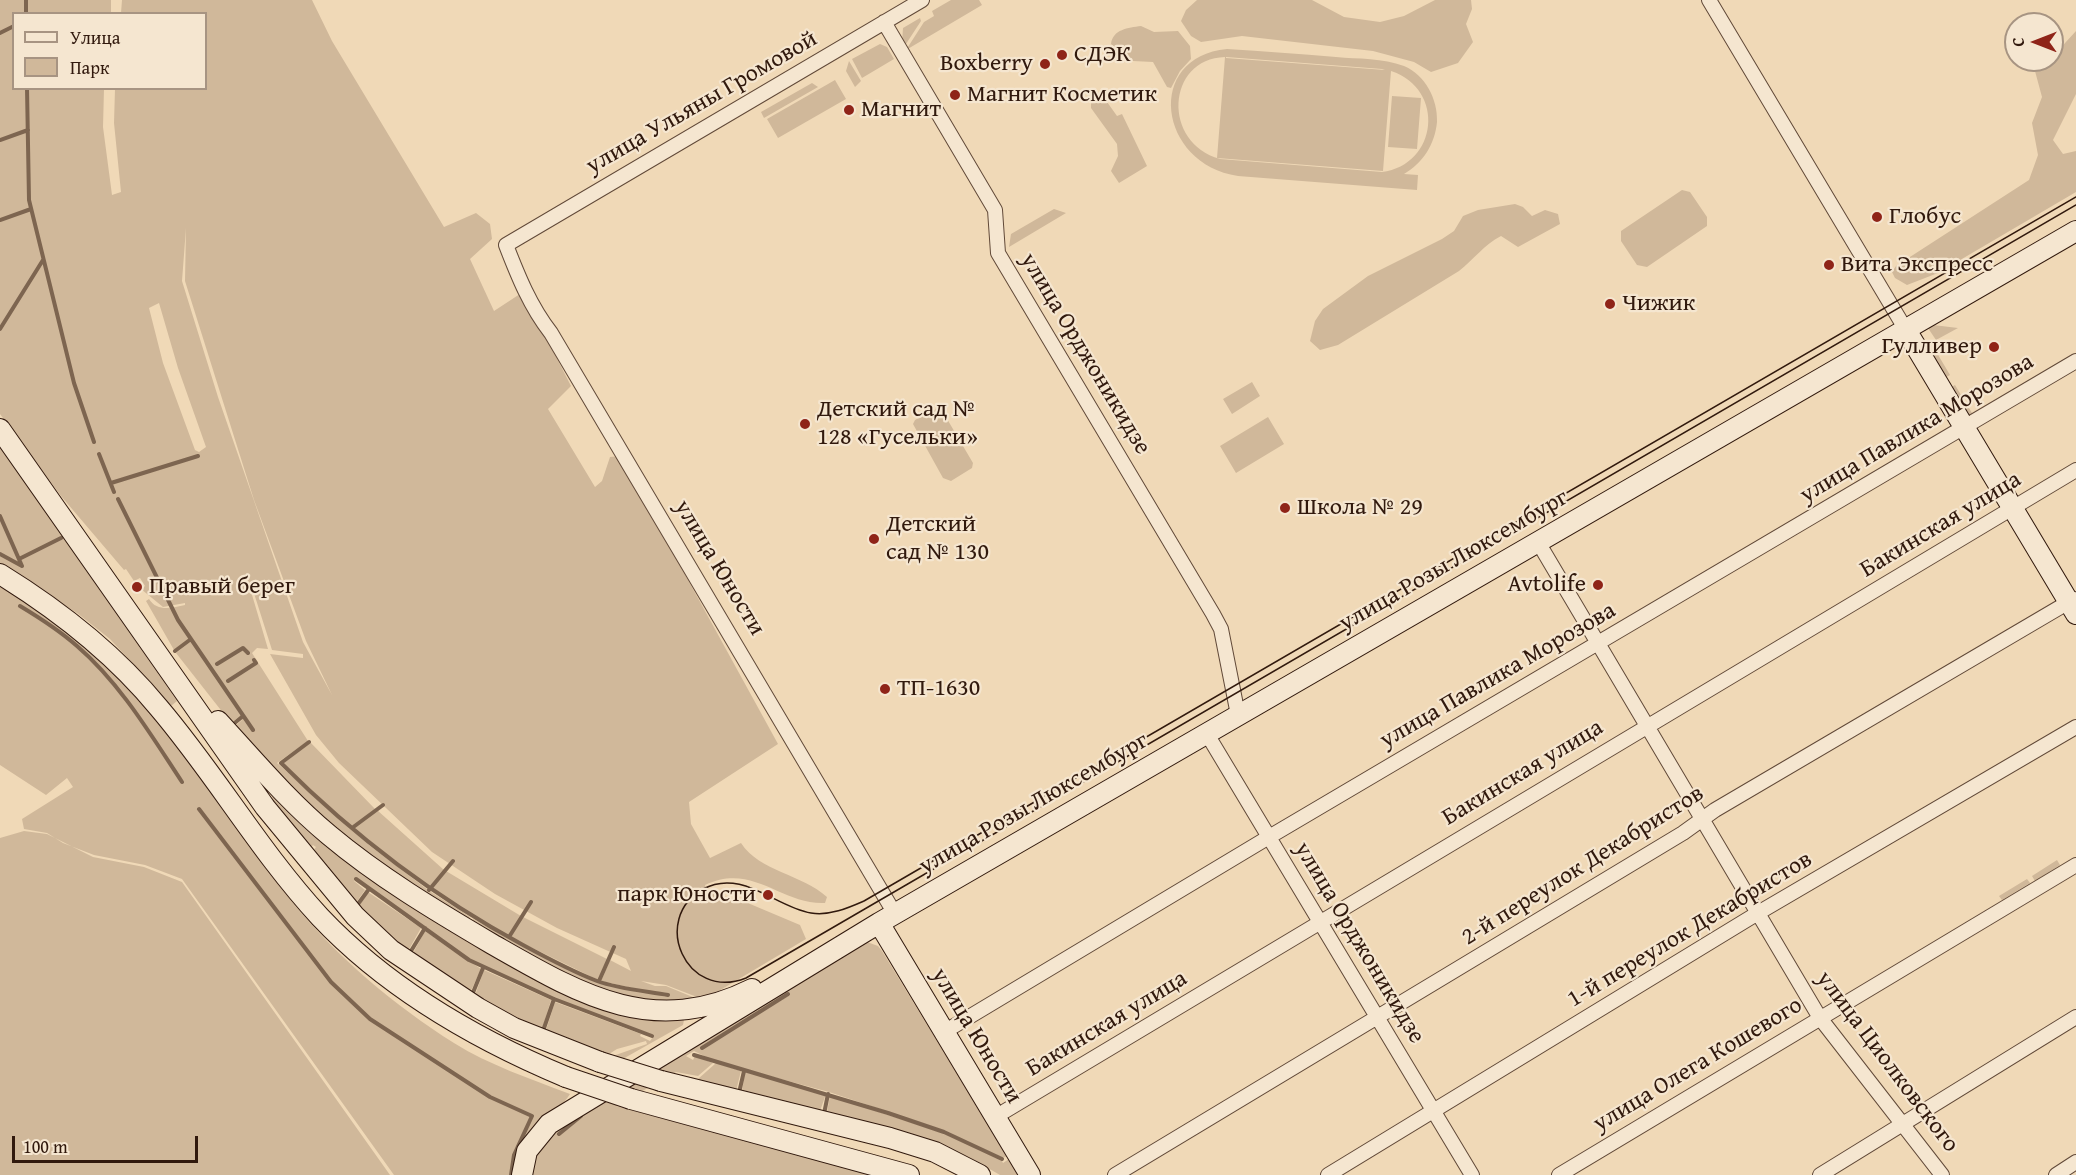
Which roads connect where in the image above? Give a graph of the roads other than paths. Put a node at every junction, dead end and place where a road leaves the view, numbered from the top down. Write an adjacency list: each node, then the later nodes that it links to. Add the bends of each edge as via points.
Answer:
1 (922, 0): 3 (street, улица Ульяны Громовой)
2 (1709, 0): 6 (street)
3 (884, 22): 5 (street, улица Ульяны Громовой); 17 (street, улица Орджоникидзе, via 995,210 998,253 1221,629)
4 (2076, 231): 6 (main road, улица Розы Люксембург)
5 (506, 245): 25 (street, улица Юности, via 523,289 552,333)
6 (1906, 330): 8 (main road); 12 (main road, улица Розы Люксембург)
7 (2076, 361): 8 (street, улица Павлика Морозова)
8 (1964, 427): 11 (main road); 15 (street, улица Павлика Морозова)
9 (0, 429): 16 (main road)
10 (2076, 470): 11 (street, Бакинская улица)
11 (2013, 508): 14 (main road); 18 (street, Бакинская улица)
12 (1538, 542): 15 (street, улица Циолковского); 17 (main road, улица Розы Люксембург)
13 (0, 574): 37 (main road, bridge, via 75,624 116,660 159,708 292,885 351,948 436,1012 504,1051 566,1077 631,1099)
14 (2074, 605): 21 (street, 2-й переулок Декабристов)
15 (1598, 644): 18 (street, улица Циолковского); 22 (street, улица Павлика Морозова)
16 (169, 669): 27 (main road, via 291,800 329,835 416,898 558,982 599,1000 662,1010 704,1006 736,997); 38 (main road, bridge, via 317,873 391,950 434,980 513,1028 600,1062 890,1138 935,1152)
17 (1238, 715): 20 (main road, улица Розы Люксембург)
18 (1646, 725): 21 (street, улица Циолковского); 26 (street, Бакинская улица)
19 (2076, 727): 24 (street, 1-й переулок Декабристов)
20 (1207, 734): 22 (street, улица Орджоникидзе); 25 (main road, улица Розы Люксембург)
21 (1703, 819): 24 (street, улица Циолковского); 29 (street, 2-й переулок Декабристов)
22 (1269, 837): 26 (street, улица Орджоникидзе); 31 (street, улица Павлика Морозова)
23 (2076, 865): 30 (street, улица Олега Кошевого)
24 (1758, 914): 30 (street, улица Циолковского); 32 (street, 1-й переулок Декабристов)
25 (887, 918): 27 (main road, улица Розы Люксембург); 31 (main road, улица Юности)
26 (1320, 922): 29 (street, улица Орджоникидзе); 33 (street, Бакинская улица)
27 (858, 935): 36 (main road, via 549,1124 527,1150)
28 (2076, 1017): 34 (street)
29 (1378, 1018): 32 (street, улица Орджоникидзе); 40 (street, 2-й переулок Декабристов)
30 (1820, 1018): 34 (street, улица Циолковского); 43 (street, улица Олега Кошевого)
31 (944, 1032): 33 (main road, улица Юности)
32 (1434, 1112): 41 (street, 1-й переулок Декабристов); 42 (street, улица Орджоникидзе)
33 (995, 1117): 39 (main road, улица Юности)
34 (1902, 1125): 44 (street); 45 (street, улица Циолковского)
35 (2076, 1162): 46 (street)
36 (522, 1175)
37 (909, 1175)
38 (980, 1175)
39 (1030, 1175)
40 (1115, 1175)
41 (1328, 1175)
42 (1472, 1175)
43 (1559, 1175)
44 (1820, 1175)
45 (1942, 1175)
46 (2056, 1175)

